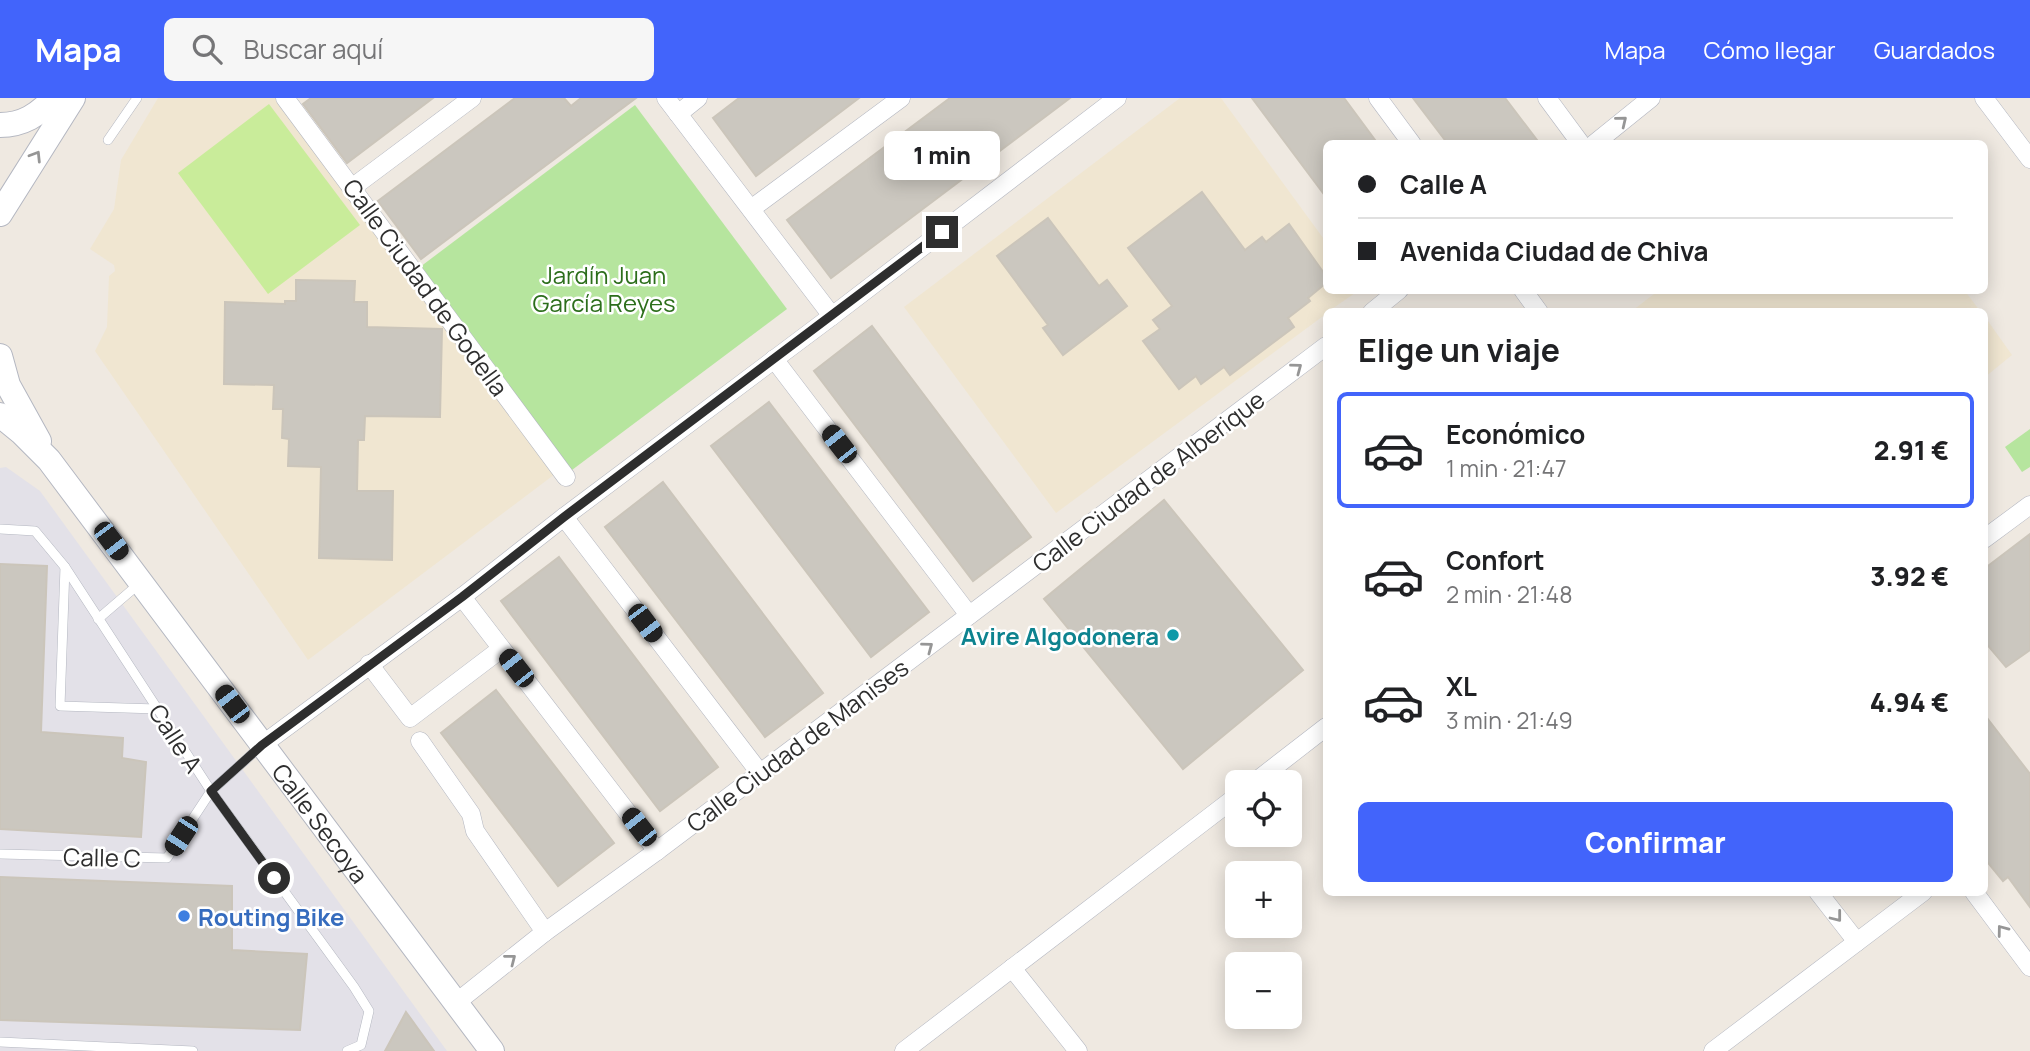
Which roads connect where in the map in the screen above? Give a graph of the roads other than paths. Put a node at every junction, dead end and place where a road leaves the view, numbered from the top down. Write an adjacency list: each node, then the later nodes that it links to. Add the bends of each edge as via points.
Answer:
1 (54, 98): 15 (main road, via 29,120)
2 (73, 98): 23 (main road, one-way to 2)
3 (137, 98): 16 (lane)
4 (285, 98): 21 (street, Calle Ciudad de Godella)
5 (472, 98): 21 (street)
6 (666, 98): 14 (street)
7 (698, 98): 14 (street)
8 (901, 98): 22 (street)
9 (1117, 98): 26 (street)
10 (1378, 98): 17 (street)
11 (1547, 98): 18 (street)
12 (1651, 98): 19 (street, one-way to 12)
13 (1984, 98): 20 (street)
14 (678, 114): 22 (street)
15 (0, 125)
16 (108, 140)
17 (1409, 140)
18 (1578, 140)
19 (1599, 140)
20 (2030, 159)
21 (353, 187): 33 (street, Calle Ciudad de Godella)
22 (751, 209): 26 (street)
23 (0, 214)
24 (1394, 294): 25 (street)
25 (1377, 308)
26 (832, 316): 29 (street)
27 (1323, 348): 41 (street, Calle Ciudad de Alberique, one-way to 27)
28 (0, 356): 32 (main road, via 8,385)
29 (774, 359): 35 (street); 41 (street)
30 (0, 415): 31 (main road)
31 (11, 431): 32 (main road)
32 (49, 460): 39 (main road, Calle Secoya)
33 (566, 477)
34 (2030, 505): 37 (street)
35 (564, 517): 40 (street); 50 (street)
36 (0, 529): 38 (lane, Calle A, via 35,531)
37 (1988, 536)
38 (65, 567): 42 (lane, Calle A); 45 (lane, via 60,706)
39 (141, 582): 42 (lane); 48 (main road, Calle Secoya)
40 (462, 597): 43 (street); 44 (street)
41 (969, 615): 50 (street, Calle Ciudad de Manises, one-way to 41)
42 (98, 619): 45 (lane, Calle A)
43 (501, 649): 44 (street, via 410,718); 53 (street)
44 (369, 664): 48 (street)
45 (157, 709): 51 (lane, Calle A)
46 (1323, 729): 49 (street)
47 (420, 741): 58 (street)
48 (262, 745): 51 (lane); 62 (main road, Calle Secoya)
49 (1270, 770)
50 (760, 773): 53 (street, Calle Ciudad de Manises)
51 (211, 791): 54 (lane, Calle C, via 167,858); 65 (lane, Calle A, via 369,1011 360,1045)
52 (1225, 805): 61 (street)
53 (657, 851): 58 (street, Calle Ciudad de Manises)
54 (0, 854)
55 (1821, 896): 59 (street, one-way to 59)
56 (1918, 896): 59 (street)
57 (1977, 896): 60 (street, one-way to 57)
58 (545, 932): 62 (street, Calle Ciudad de Manises, one-way to 58)
59 (1857, 943): 69 (street)
60 (2030, 967)
61 (1012, 968): 67 (street); 68 (street)
62 (457, 1002): 66 (main road, Calle Secoya)
63 (0, 1042): 64 (lane)
64 (193, 1051)
65 (347, 1051)
66 (492, 1051)
67 (904, 1051)
68 (1078, 1051)
69 (1713, 1051)

